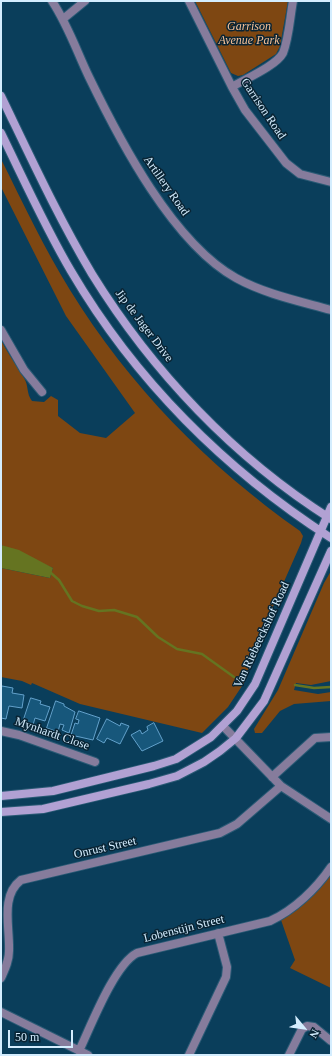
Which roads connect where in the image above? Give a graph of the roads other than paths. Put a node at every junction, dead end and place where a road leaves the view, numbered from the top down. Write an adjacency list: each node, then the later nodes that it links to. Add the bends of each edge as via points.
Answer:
1 (52, 1): 5 (street, Artillery Road)
2 (85, 1): 5 (street)
3 (189, 1): 6 (street, Garrison Road)
4 (292, 1): 6 (street, via 280,56 273,63)
5 (63, 19): 10 (street, Artillery Road, via 89,77 138,169 186,236 223,271 248,284)
6 (232, 87): 9 (street, Garrison Road, via 286,164 300,174)
7 (1, 96): 14 (main road, Jip de Jager Drive, via 80,253 136,338 164,373 219,431 269,474)
8 (1, 133): 15 (main road, via 68,266 92,306 130,357 162,396 206,441 264,490)
9 (331, 182)
10 (331, 310)
11 (1, 330): 12 (street, via 24,370)
12 (42, 392)
13 (331, 507): 14 (main road, Van Riebeeckshof Road)
14 (329, 517): 15 (main road, Van Riebeeckshof Road)
15 (320, 531): 16 (main road); 18 (main road, Van Riebeeckshof Road, via 259,674 240,706)
16 (331, 538)
17 (331, 551): 21 (main road, via 269,691)
18 (223, 726): 21 (street); 25 (main road, Van Riebeeckshof Road, via 205,742 165,763 53,791)
19 (1, 731): 22 (street, Mynhardt Close)
20 (331, 737): 23 (street, via 315,738)
21 (236, 738): 23 (street); 26 (main road, via 204,762 177,776 62,806)
22 (95, 762)
23 (272, 777): 24 (street)
24 (281, 786): 27 (street); 30 (street, Onrust Street, via 237,824 220,833 21,880 10,890 7,900 9,951)
25 (1, 796)
26 (1, 812)
27 (331, 819)
28 (331, 868): 29 (street, Lobenstijn Street, via 316,886 283,914 270,920)
29 (218, 933): 33 (street, Lobenstijn Street, via 130,956 118,970); 35 (street, via 227,967 226,977)
30 (1, 978)
31 (1, 1012): 33 (street)
32 (331, 1041): 36 (street, via 314,1027 307,1026 302,1029)
33 (79, 1051): 34 (street)
34 (88, 1055)
35 (188, 1055)
36 (290, 1055)

